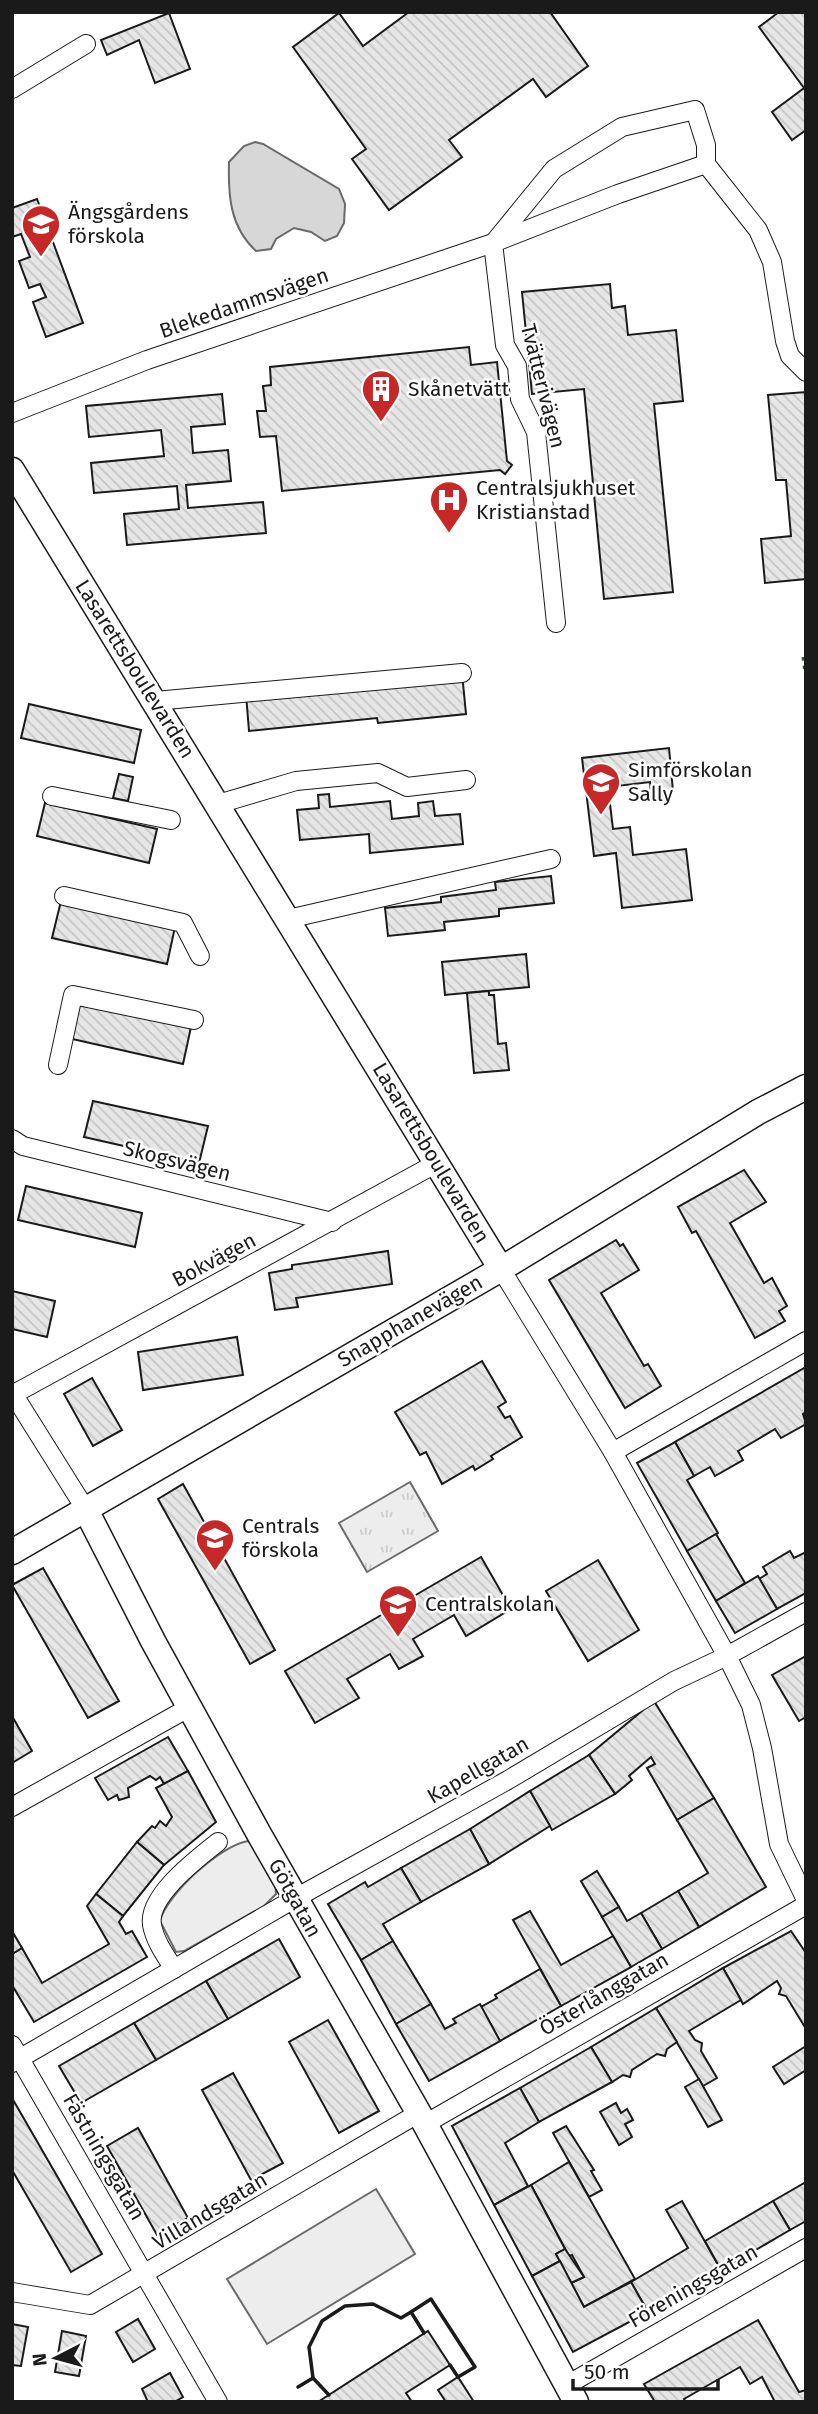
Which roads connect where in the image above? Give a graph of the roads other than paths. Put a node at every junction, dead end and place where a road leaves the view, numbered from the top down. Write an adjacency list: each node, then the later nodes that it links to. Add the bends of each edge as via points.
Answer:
1 (86, 44): 2 (street)
2 (12, 89)
3 (706, 164): 4 (street, Blekedammsvägen); 4 (street, via 706,145 695,110 622,127 554,169); 5 (street, via 758,230 772,261 790,356)
4 (493, 243): 6 (street, Blekedammsvägen, via 160,355); 8 (street, Tvätterivägen, via 505,345 517,366 520,399 536,432)
5 (806, 372)
6 (12, 413)
7 (12, 470): 10 (street, Lasarettsboulevarden)
8 (556, 623)
9 (462, 673): 10 (street)
10 (155, 701): 13 (street, Lasarettsboulevarden)
11 (466, 780): 13 (street, via 407,787 378,773 296,781)
12 (51, 796): 14 (street)
13 (218, 804): 17 (street, Lasarettsboulevarden)
14 (171, 820)
15 (551, 859): 17 (street)
16 (64, 896): 18 (street, via 183,923)
17 (288, 919): 23 (street, Lasarettsboulevarden)
18 (200, 956)
19 (194, 1020): 20 (street, via 73,995)
20 (58, 1065)
21 (806, 1087): 25 (street, Snapphanevägen)
22 (12, 1139): 24 (street, Skogsvägen, via 23,1146)
23 (437, 1163): 24 (street, Bokvägen); 25 (street, Lasarettsboulevarden)
24 (332, 1222): 27 (street, Bokvägen)
25 (501, 1269): 28 (street, Lasarettsboulevarden); 29 (street, Snapphanevägen)
26 (806, 1342): 28 (street)
27 (13, 1393): 29 (street, Götgatan)
28 (613, 1452): 32 (street, Lasarettsboulevarden)
29 (86, 1510): 30 (street, Snapphanevägen); 33 (street, Götgatan)
30 (12, 1552)
31 (806, 1612): 32 (street, Kapellgatan)
32 (727, 1656): 36 (street, Kapellgatan, via 674,1681); 37 (street, Lasarettsboulevarden, via 751,1705 779,1844)
33 (190, 1707): 34 (street); 36 (street, Götgatan)
34 (12, 1807)
35 (218, 1842): 38 (street, via 155,1904 151,1922)
36 (295, 1899): 38 (street, Kapellgatan); 40 (street, Götgatan)
37 (806, 1902): 40 (street, Österlånggatan)
38 (174, 1969): 39 (street, Kapellgatan)
39 (15, 2055): 42 (street, Fästningsgatan)
40 (422, 2118): 42 (street, Villandsgatan); 44 (street, Götgatan)
41 (806, 2248): 44 (street, Föreningsgatan)
42 (146, 2274): 43 (street, Villandsgatan, via 90,2305); 45 (street, Fästningsgatan)
43 (12, 2292)
44 (571, 2393)
45 (218, 2402)

